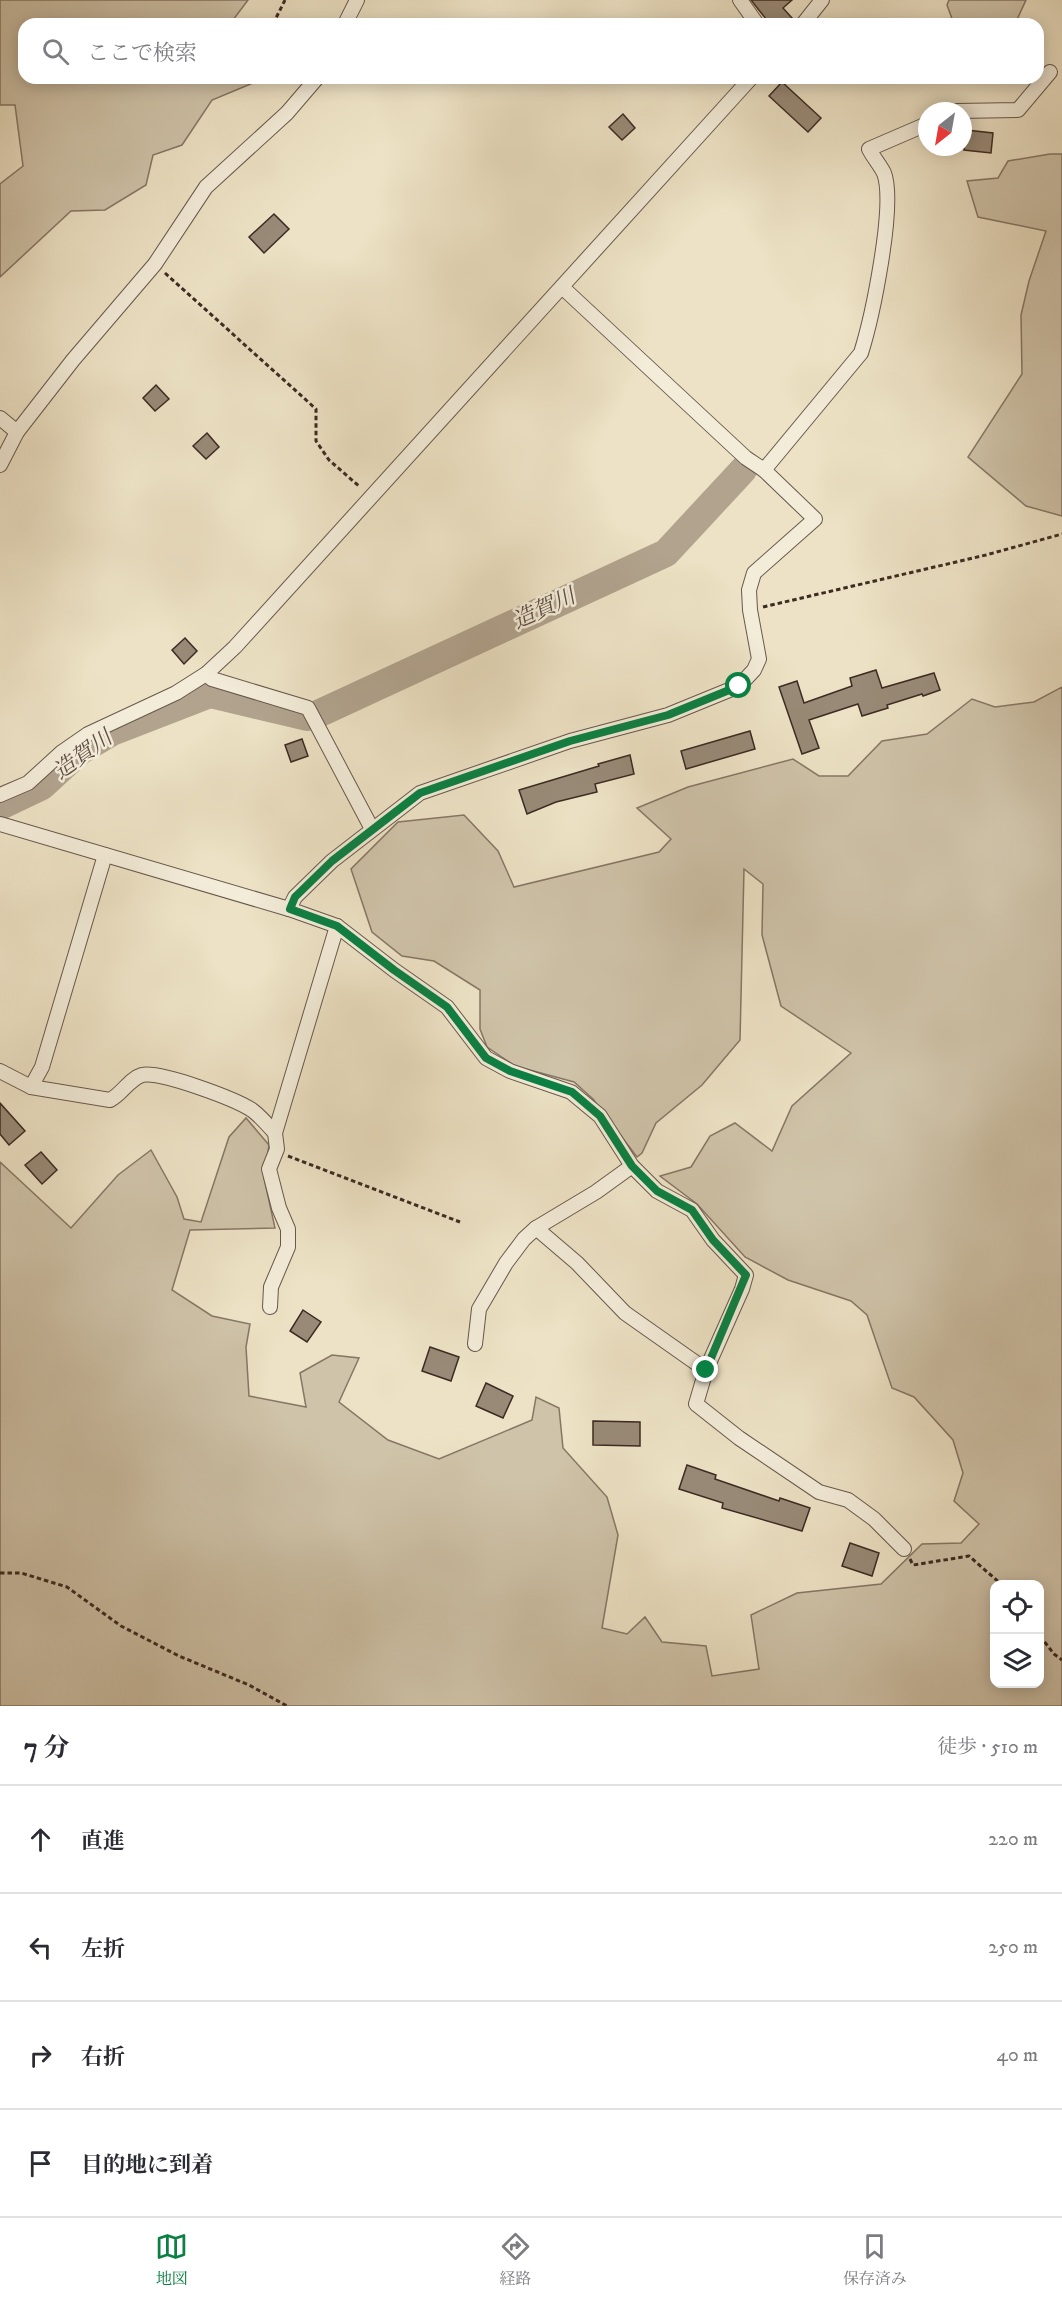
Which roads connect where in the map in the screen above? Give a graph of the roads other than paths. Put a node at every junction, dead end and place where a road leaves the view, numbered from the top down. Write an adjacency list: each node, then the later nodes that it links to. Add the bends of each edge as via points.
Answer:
1 (357, 0): 4 (street)
2 (740, 0): 5 (street)
3 (822, 0): 6 (street)
4 (348, 18)
5 (753, 18)
6 (807, 18)
7 (1050, 72): 8 (street)
8 (1044, 79)
9 (312, 84): 16 (street, via 287,113 206,187 154,264)
10 (746, 84): 14 (street)
11 (1040, 84): 12 (street, via 1018,110)
12 (972, 111)
13 (918, 128): 18 (street, via 869,149 884,174 888,213 861,353)
14 (562, 287): 18 (street, via 746,458); 19 (street)
15 (0, 418): 16 (street)
16 (17, 432): 17 (street)
17 (0, 465)
18 (764, 470): 22 (street, via 815,519 754,573 749,590 750,610 759,659 739,686 668,715 570,741 420,793)
19 (206, 674): 20 (street, via 176,693 88,734 28,783); 22 (street, via 308,708)
20 (0, 795)
21 (0, 824): 23 (street)
22 (372, 829): 24 (street, via 295,897)
23 (105, 855): 24 (street); 27 (street, via 42,1067)
24 (290, 909): 25 (street)
25 (337, 926): 28 (street); 29 (street, via 447,1007 486,1058 510,1071 572,1092 600,1116)
26 (0, 1071): 27 (street)
27 (31, 1087): 28 (street, via 110,1100 135,1078 145,1075 196,1086 232,1100 254,1111)
28 (275, 1133): 31 (street, via 277,1149 269,1169 288,1229 288,1247 271,1287)
29 (632, 1166): 30 (street); 33 (street, via 657,1191 692,1210 713,1240 746,1275)
30 (536, 1228): 32 (street, via 506,1263 479,1309); 33 (street, via 577,1263 625,1313)
31 (270, 1307)
32 (475, 1344)
33 (706, 1370): 34 (street, via 696,1404 819,1492 848,1500)
34 (904, 1549)

